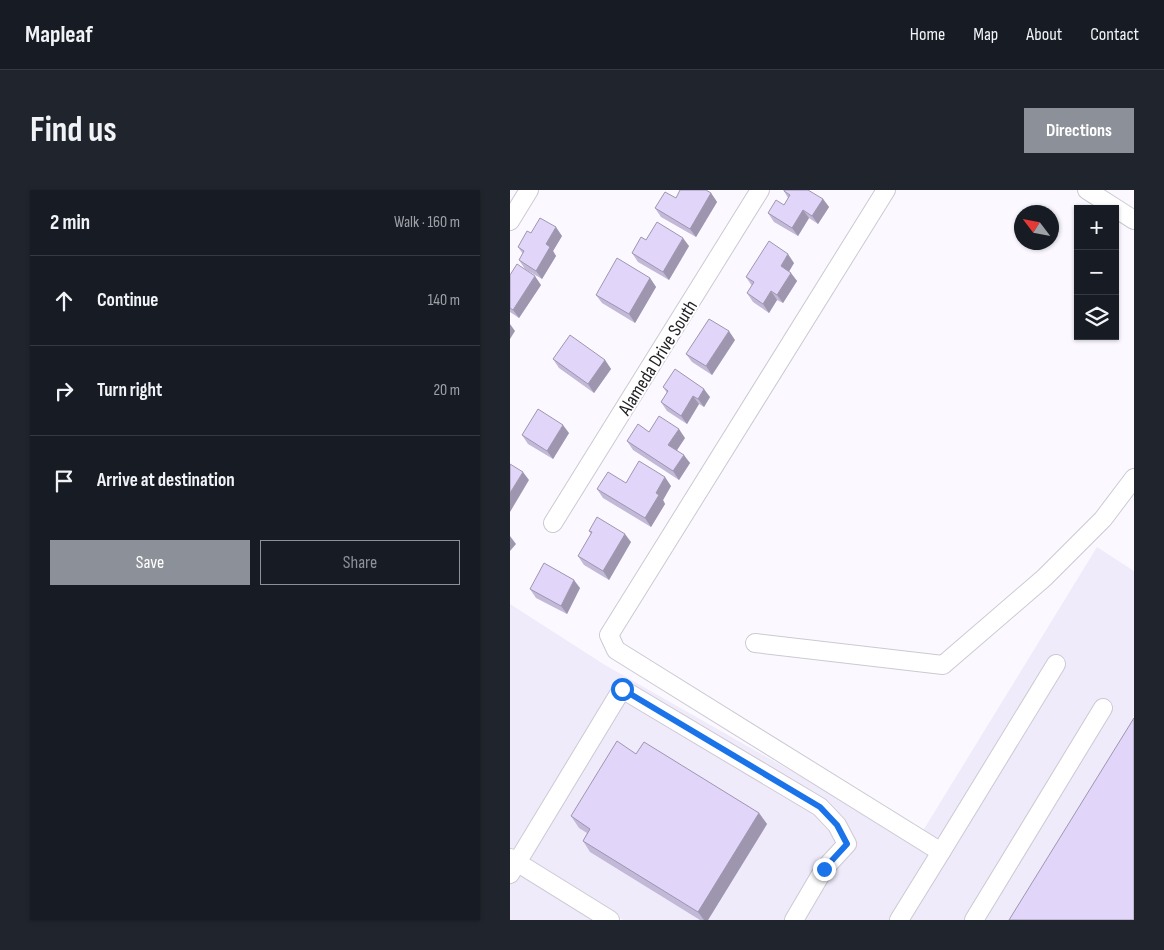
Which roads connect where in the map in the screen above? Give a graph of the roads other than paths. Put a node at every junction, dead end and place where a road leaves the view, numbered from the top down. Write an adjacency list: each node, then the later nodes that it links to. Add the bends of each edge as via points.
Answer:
1 (529, 190): 6 (street)
2 (760, 190): 8 (street, Alameda Drive South)
3 (886, 190): 12 (street, via 609,635 616,650)
4 (1087, 190): 5 (street)
5 (1134, 220)
6 (510, 221)
7 (1134, 478): 9 (street, via 1103,518 1044,578 943,665)
8 (553, 523)
9 (755, 643)
10 (1056, 664): 12 (street)
11 (1103, 708): 17 (street)
12 (941, 852): 16 (street)
13 (512, 865): 14 (street); 15 (street, via 622,689 820,807 837,825 847,844 824,869)
14 (610, 920)
15 (794, 920)
16 (899, 920)
17 (974, 920)

